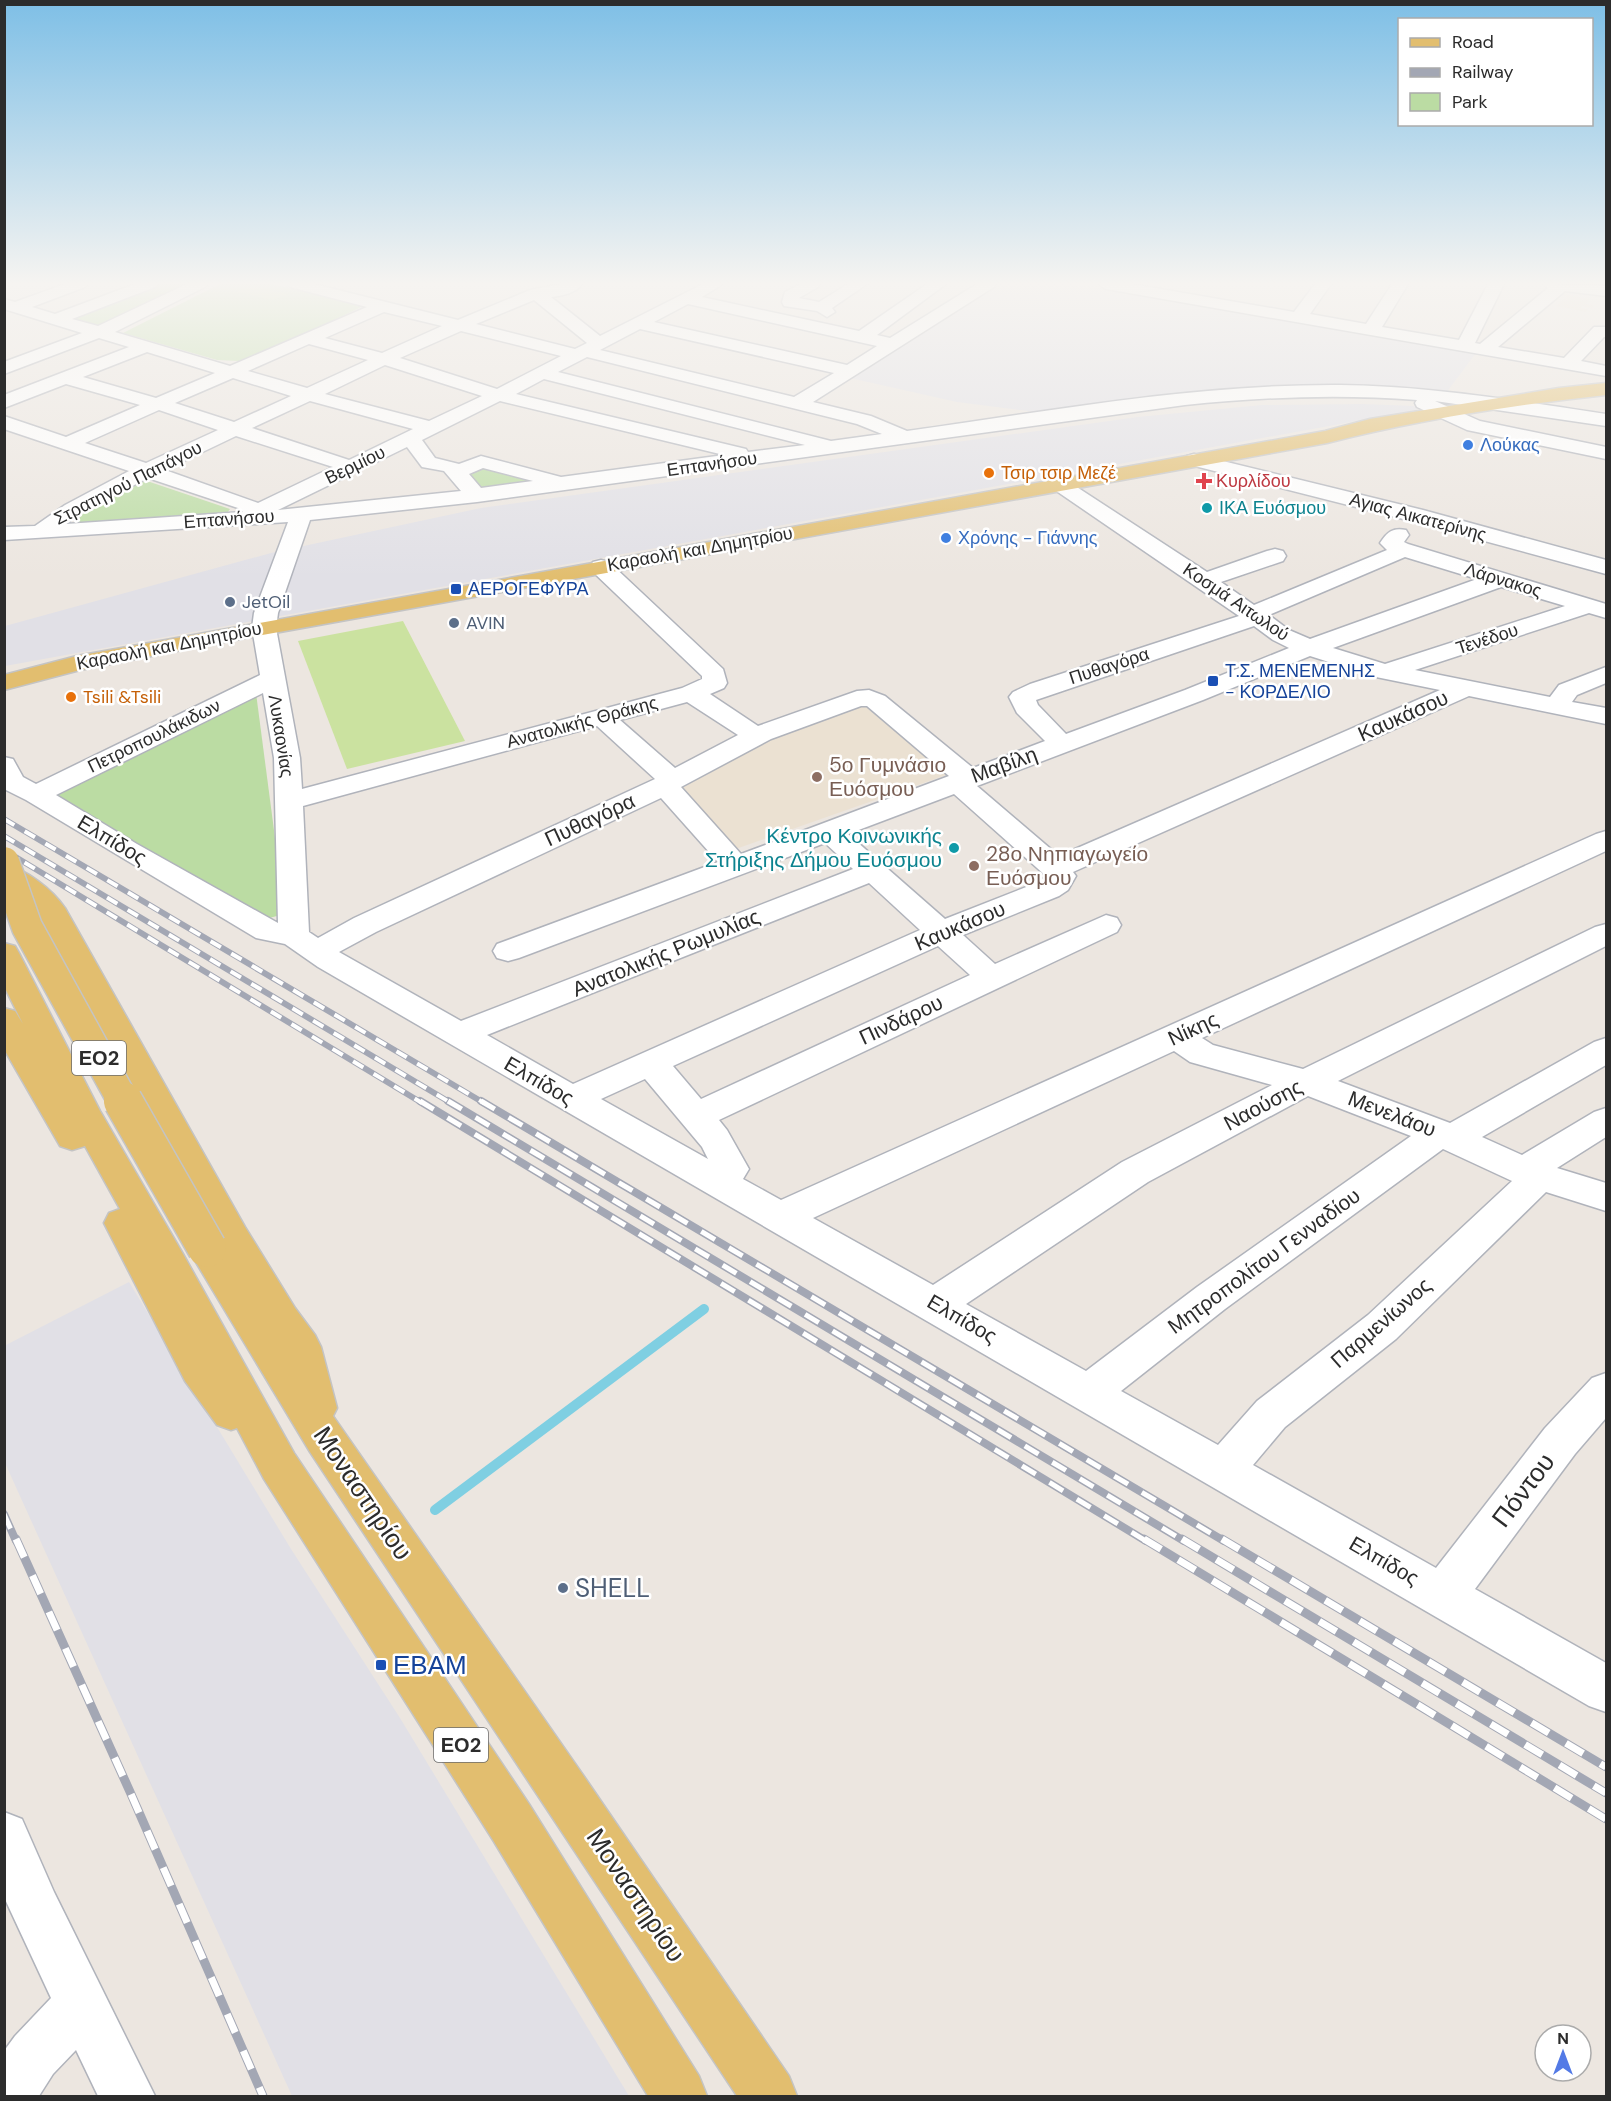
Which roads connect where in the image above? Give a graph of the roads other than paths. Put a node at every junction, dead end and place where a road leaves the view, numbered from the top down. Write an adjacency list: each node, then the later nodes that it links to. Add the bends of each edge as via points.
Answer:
1 (55, 382): 15 (street)
2 (79, 382): 17 (street)
3 (209, 382): 17 (street)
4 (267, 382): 12 (street)
5 (335, 382): 12 (street, Στρατηγού Παπάγου)
6 (457, 382): 14 (street)
7 (523, 382): 14 (street, Βερμίου)
8 (578, 382): 29 (street)
9 (714, 382): 16 (street)
10 (833, 382): 16 (street)
11 (1606, 383): 18 (main road, Καραολή και Δημητρίου); 19 (main road, Καραολή και Δημητρίου, via 1571,401)
12 (309, 394): 23 (street); 24 (street, Στρατηγού Παπάγου)
13 (1411, 394): 18 (street, Επτανήσου); 20 (street); 26 (street, Επτανήσου, via 1233,394)
14 (498, 395): 23 (street, Βερμίου); 28 (street)
15 (4, 402)
16 (798, 403): 26 (street, via 864,420)
17 (158, 404): 24 (street); 27 (street)
18 (1498, 404): 19 (street, Επτανήσου); 20 (main road, Καραολή και Δημητρίου)
19 (1527, 408): 20 (main road, Καραολή και Δημητρίου); 21 (street, Επτανήσου)
20 (1452, 415): 30 (street, via 1485,429); 32 (main road, Καραολή και Δημητρίου, via 1383,433 1327,437)
21 (1606, 420)
22 (4, 422): 27 (street)
23 (431, 428): 25 (street, Βερμίου)
24 (235, 429): 34 (street, Στρατηγού Παπάγου); 36 (street)
25 (410, 438): 35 (street, via 429,463 450,466); 36 (street, Βερμίου)
26 (906, 438): 29 (street, Επτανήσου)
27 (68, 443): 34 (street)
28 (692, 443): 31 (street); 33 (street)
29 (840, 447): 31 (street, Επτανήσου)
30 (1606, 453)
31 (758, 458): 33 (street, Επτανήσου)
32 (1194, 460): 38 (main road, Καραολή και Δημητρίου); 43 (street, Αγιας Αικατερίνης)
33 (674, 469): 37 (street, Επτανήσου)
34 (148, 470): 42 (street, via 245,504); 44 (street, Στρατηγού Παπάγου, via 72,509)
35 (456, 472): 37 (street, via 472,464 490,463); 39 (street)
36 (368, 478): 40 (street); 42 (street, Βερμίου)
37 (568, 484): 39 (street, Επτανήσου)
38 (1059, 484): 48 (main road, Καραολή και Δημητρίου); 51 (street, Κοσμά Αιτωλού)
39 (477, 496): 40 (street, Επτανήσου)
40 (403, 505): 41 (street, Επτανήσου)
41 (300, 514): 42 (street, Επτανήσου); 54 (street, Λυκαονίας)
42 (256, 515): 44 (street, Επτανήσου)
43 (1415, 515): 46 (street, via 1391,543); 49 (street, Αγιας Αικατερίνης)
44 (40, 532): 45 (street, Επτανήσου)
45 (4, 534)
46 (1400, 549): 50 (street, Λάρνακος); 53 (street, Πυθαγόρα)
47 (1275, 556): 51 (street)
48 (601, 567): 54 (main road, Καραολή και Δημητρίου); 61 (street, Ανατολικής Θράκης, via 714,674 715,683)
49 (1606, 567)
50 (1500, 579): 52 (street, Λάρνακος); 55 (street, Μαβίλη)
51 (1204, 580): 53 (street, Κοσμά Αιτωλού)
52 (1598, 609): 56 (street, Τενέδου)
53 (1253, 616): 55 (street, Κοσμά Αιτωλού); 66 (street, Πυθαγόρα, via 1022,697 1026,708)
54 (264, 628): 58 (street, Λυκαονίας); 59 (main road, Καραολή και Δημητρίου, via 77,663)
55 (1309, 648): 56 (street, Κοσμά Αιτωλού); 66 (street, Μαβίλη)
56 (1385, 672): 60 (street, Κοσμά Αιτωλού)
57 (1606, 674): 62 (street, via 1568,690)
58 (272, 679): 70 (street, Πετροπουλάκιδων); 71 (street, Λυκαονίας, via 287,758)
59 (4, 683)
60 (1464, 689): 62 (street, Κοσμά Αιτωλού); 76 (street, Καυκάσου)
61 (691, 693): 64 (street, Ανατολικής Θράκης); 65 (street)
62 (1557, 705): 63 (street, Κοσμά Αιτωλού)
63 (1606, 716)
64 (602, 717): 69 (street); 71 (street, Ανατολικής Θράκης)
65 (756, 736): 68 (street, Πυθαγόρα, via 865,698 872,699); 69 (street, Πυθαγόρα)
66 (1062, 744): 68 (street, Μαβίλη)
67 (4, 765): 70 (street, Ελπίδος, via 11,782)
68 (962, 780): 72 (street, Μαβίλη); 76 (street)
69 (668, 782): 75 (street); 82 (street, Πυθαγόρα, via 365,925)
70 (36, 794): 82 (street, Ελπίδος, via 267,931)
71 (288, 801): 82 (street, Λυκαονίας)
72 (827, 830): 75 (street, Μαβίλη); 77 (street)
73 (1606, 840): 88 (street, Νίκης)
74 (4, 862): 103 (main road, Μοναστηρίου / ΕΟ2, bridge, via 27,927 207,1248)
75 (735, 864): 83 (street, Μαβίλη)
76 (1056, 868): 80 (street, Καυκάσου, via 1061,876 1053,887)
77 (873, 871): 80 (street); 87 (street, Ανατολικής Ρωμυλίας)
78 (4, 873): 103 (main road, via 50,908 232,1237 301,1347)
79 (1106, 924): 85 (street, Πινδάρου)
80 (942, 932): 85 (street); 90 (street, Καυκάσου)
81 (1606, 934): 91 (street, Ναούσης)
82 (306, 944): 87 (street, Ελπίδος)
83 (508, 951)
84 (4, 953): 104 (main road, ΕΟ2, via 84,1114)
85 (992, 978): 93 (street, Πινδάρου)
86 (4, 1019): 104 (main road, via 214,1393)
87 (459, 1034): 92 (street, Ελπίδος)
88 (1176, 1036): 91 (street, Μενελάου, via 1202,1054); 99 (street, Νίκης)
89 (1606, 1050): 95 (street, Μητροπολίτου Γενναδίου)
90 (650, 1062): 92 (street, Καυκάσου); 93 (street)
91 (1306, 1082): 95 (street, Μενελάου); 100 (street, Ναούσης, via 1135,1172)
92 (570, 1099): 97 (street, Ελπίδος)
93 (695, 1116): 97 (street, via 715,1139 731,1168)
94 (1606, 1121): 96 (street, Παρμενίωνος)
95 (1446, 1135): 96 (street, Μενελάου); 102 (street, Μητροπολίτου Γενναδίου, via 1211,1298)
96 (1532, 1173): 98 (street, Μενελάου); 105 (street, Παρμενίωνος, via 1382,1327 1272,1414)
97 (723, 1185): 99 (street, Ελπίδος)
98 (1606, 1197)
99 (780, 1217): 100 (street, Ελπίδος)
100 (935, 1304): 102 (street, Ελπίδος)
101 (1606, 1390): 106 (street, Πόντου, via 1560,1441)
102 (1090, 1391): 105 (street, Ελπίδος)
103 (325, 1439): 113 (main road, Μοναστηρίου / ΕΟ2)
104 (279, 1466): 112 (main road, ΕΟ2, via 511,1822)
105 (1223, 1469): 106 (street, Ελπίδος)
106 (1443, 1595): 107 (street, Ελπίδος)
107 (1606, 1689)
108 (4, 1837): 109 (street)
109 (82, 2005): 110 (street, via 33,2055); 111 (street)
110 (7, 2097)
111 (127, 2097)
112 (679, 2097)
113 (768, 2097)

